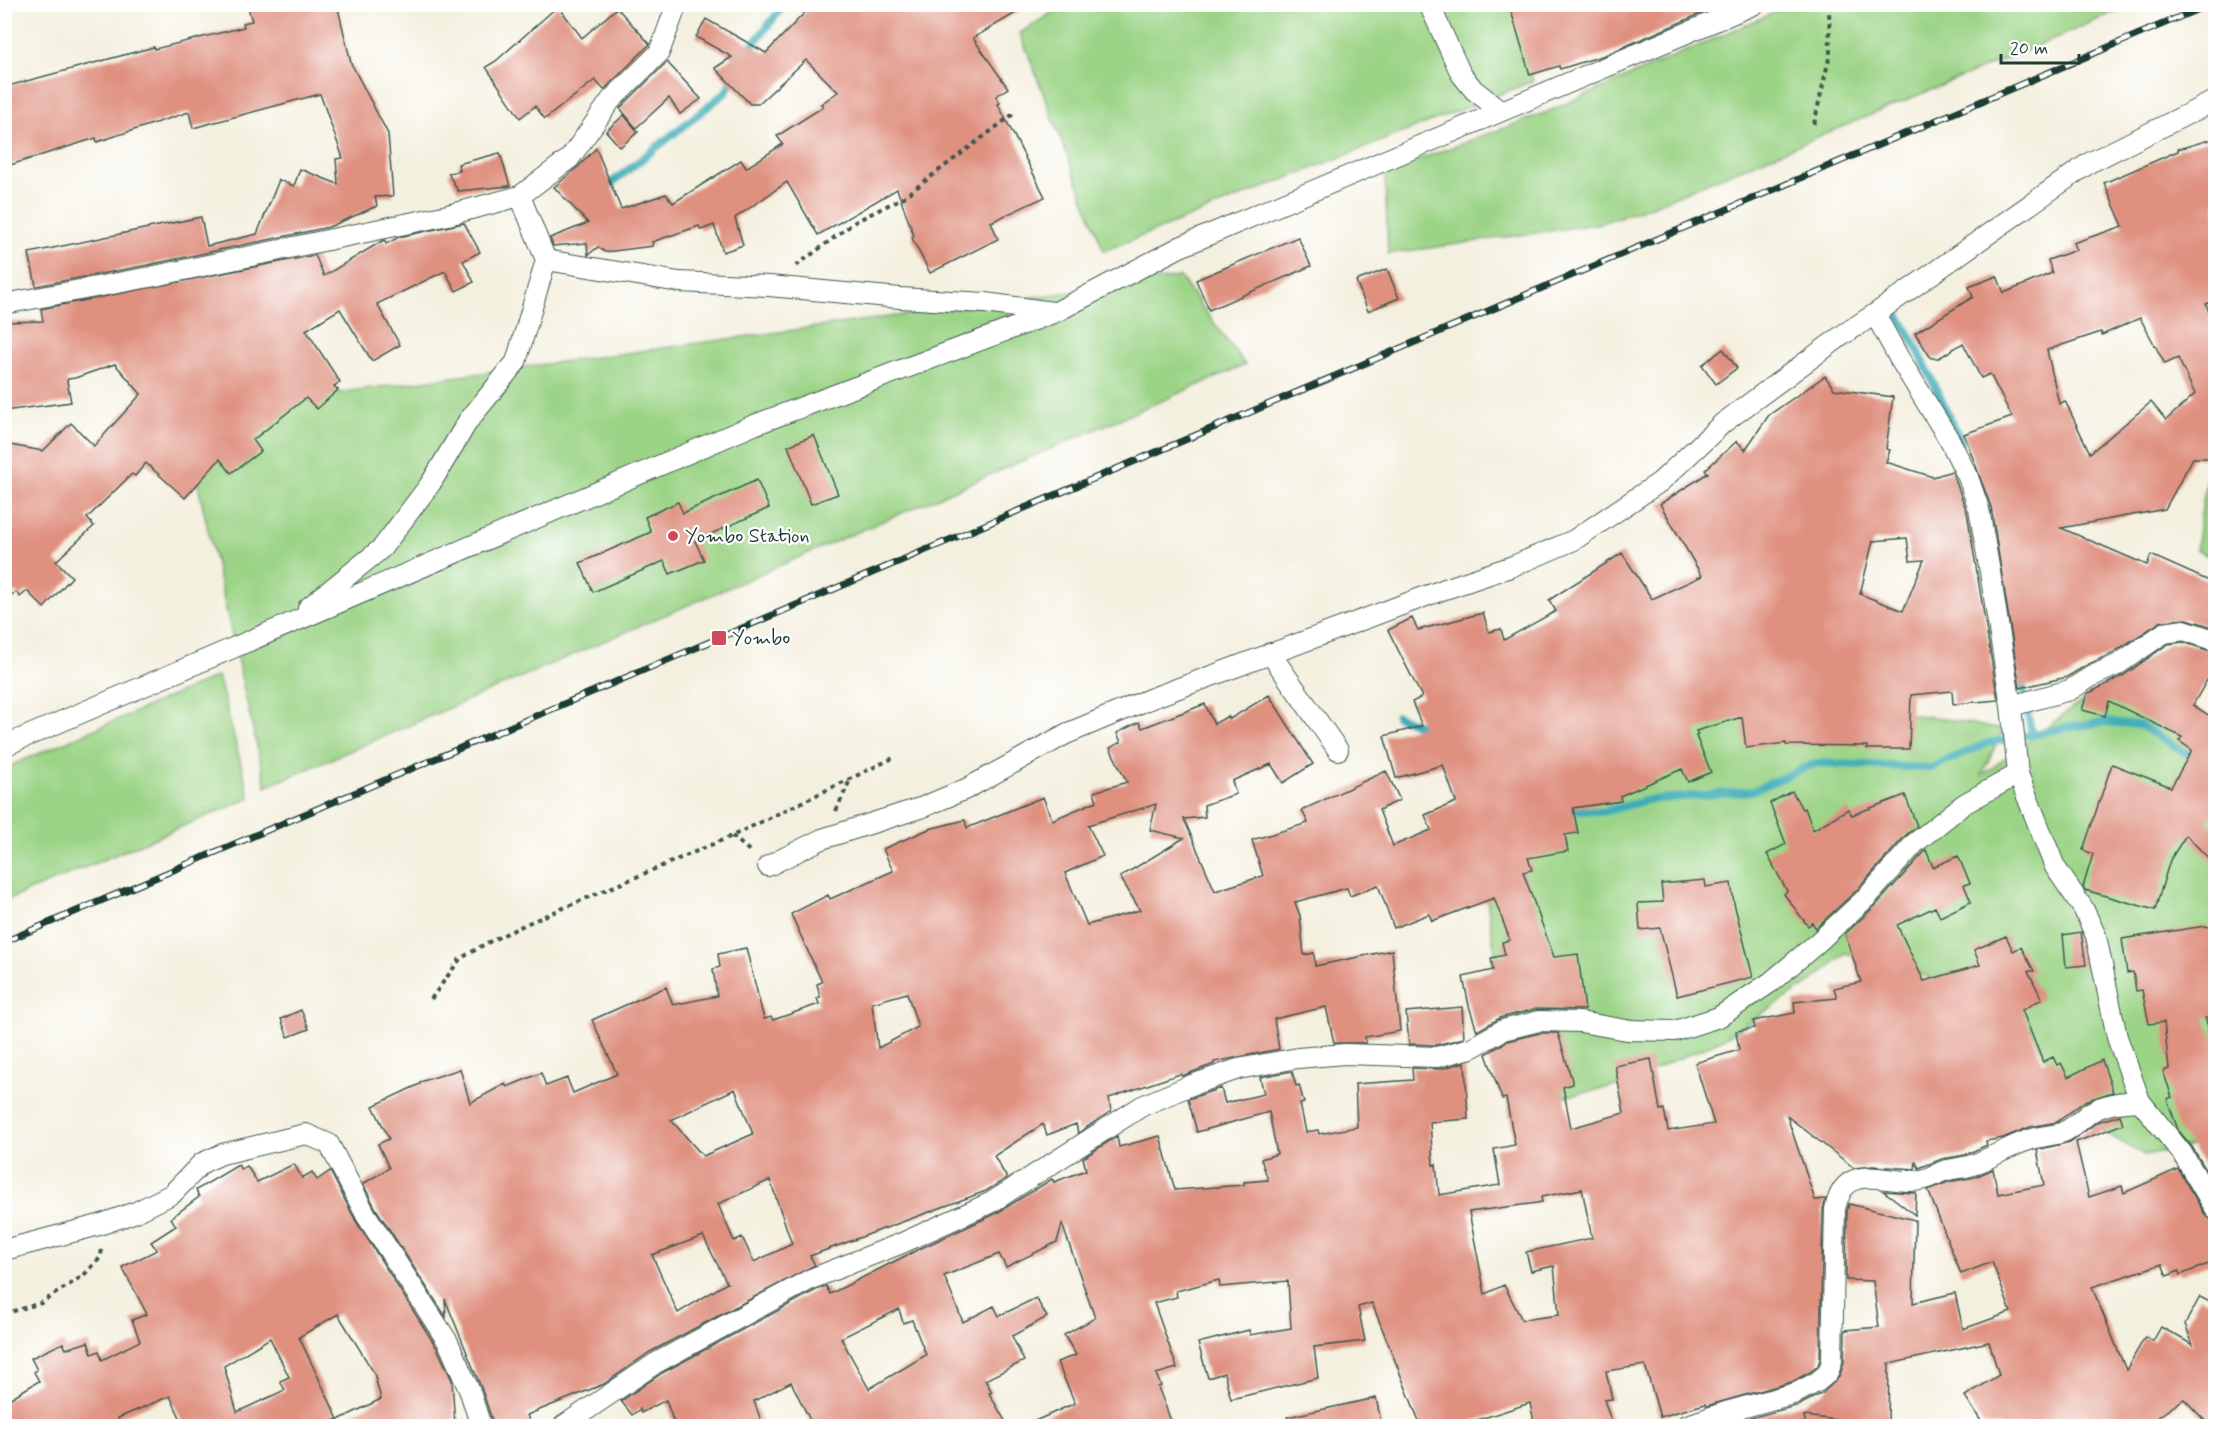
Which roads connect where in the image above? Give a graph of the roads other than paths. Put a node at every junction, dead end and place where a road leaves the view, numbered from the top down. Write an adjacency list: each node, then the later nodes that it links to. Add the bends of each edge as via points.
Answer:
1 (677, 4): 6 (street, via 660,53 611,100 570,158)
2 (1429, 4): 5 (street, via 1461,74)
3 (1755, 4): 5 (street)
4 (2216, 100): 10 (street, via 2089,163)
5 (1501, 111): 9 (street, via 1180,247)
6 (520, 196): 7 (street); 8 (street, via 437,217)
7 (546, 260): 9 (street, via 679,282 985,303); 11 (street, via 516,362 468,421 431,483 382,548)
8 (4, 304)
9 (1056, 312): 11 (street, via 754,424)
10 (1875, 314): 13 (street, via 1723,423 1660,482 1574,540 1513,566); 14 (street, via 1968,477 1978,509)
11 (290, 623): 15 (street)
12 (2216, 641): 14 (street, via 2184,630 2164,633 2070,690)
13 (1270, 653): 16 (street); 18 (street, via 1066,734 923,807 822,839)
14 (2012, 706): 17 (street)
15 (4, 746)
16 (1338, 750)
17 (2018, 774): 19 (street, via 2055,867 2083,908 2096,936 2117,1037); 23 (street, via 1964,804 1915,843 1867,897 1816,944 1771,982 1719,1017 1675,1031 1539,1021 1503,1030 1471,1048 1437,1058 1345,1054 1298,1058 1238,1069 1189,1086 1142,1106 992,1202 811,1279 656,1363)
18 (768, 866)
19 (2140, 1101): 20 (street, via 2182,1153); 24 (street, via 2100,1107 2062,1133 2032,1138 1972,1165 1929,1178 1906,1182 1863,1177 1846,1184 1838,1194 1835,1209 1832,1361 1828,1373 1796,1393)
20 (2216, 1210)
21 (4, 1250): 22 (street, via 136,1212 172,1194 202,1163 222,1154 306,1134 329,1144 366,1215 448,1342)
22 (481, 1426)
23 (562, 1426)
24 (1685, 1426)

